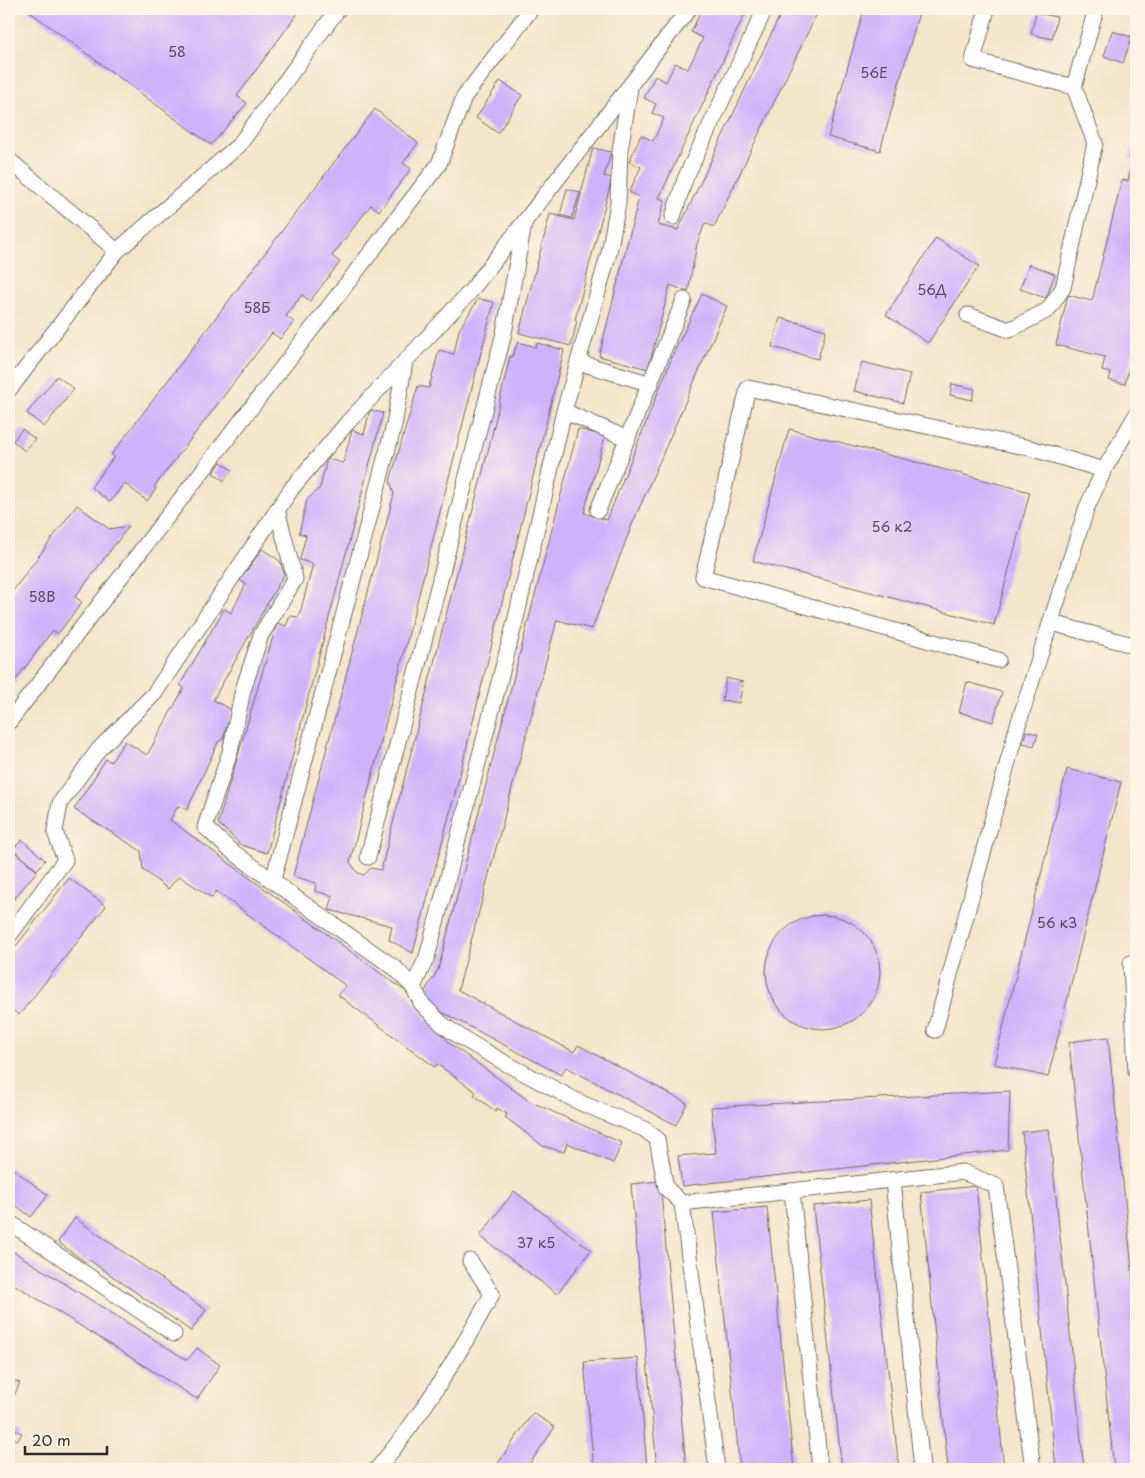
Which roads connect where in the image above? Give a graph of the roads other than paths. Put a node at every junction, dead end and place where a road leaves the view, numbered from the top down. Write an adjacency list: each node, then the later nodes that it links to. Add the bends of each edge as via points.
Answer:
1 (338, 9): 12 (lane, via 239,145)
2 (531, 9): 28 (lane, via 464,97 439,164)
3 (689, 9): 7 (lane)
4 (765, 9): 10 (lane, via 685,179)
5 (987, 9): 8 (lane, via 973,60)
6 (1096, 9): 8 (lane)
7 (631, 87): 11 (lane); 16 (lane, via 620,150 618,202 609,253)
8 (1074, 87): 14 (lane, via 1095,143 1063,288 1048,310 1009,330)
9 (9, 160): 12 (lane)
10 (673, 217)
11 (524, 223): 15 (lane, via 470,292); 29 (lane, via 504,332)
12 (117, 251): 18 (lane)
13 (684, 300): 17 (lane)
14 (968, 315)
15 (405, 362): 23 (lane, via 348,422); 30 (lane, via 394,425)
16 (578, 362): 17 (lane); 19 (lane)
17 (651, 384): 21 (lane)
18 (9, 390)
19 (564, 411): 21 (lane); 33 (lane, via 516,618 427,957)
20 (1136, 415): 22 (lane)
21 (628, 439): 24 (lane)
22 (1104, 470): 25 (lane, via 1087,507); 27 (lane, via 1030,448 748,388 702,577)
23 (277, 510): 30 (lane, via 294,579 261,635 243,690 230,752 205,827); 31 (lane, via 154,694 99,749 60,803 56,832 65,860)
24 (598, 510)
25 (1052, 623): 26 (lane); 34 (lane, via 1017,728)
26 (1136, 646)
27 (998, 660)
28 (9, 722)
29 (368, 857)
30 (273, 880): 33 (lane, via 395,968)
31 (9, 936)
32 (1136, 964): 35 (lane, via 1131,963)
33 (413, 987): 38 (lane, via 422,1004 462,1038 581,1103 644,1129 658,1139 666,1188)
34 (935, 1030)
35 (1136, 1071)
36 (893, 1180): 37 (lane); 45 (lane); 46 (lane, via 963,1172 996,1186)
37 (792, 1191): 38 (lane); 44 (lane)
38 (682, 1204): 43 (lane)
39 (9, 1222): 41 (lane)
40 (470, 1262): 42 (lane, via 492,1294 457,1358)
41 (174, 1334)
42 (377, 1469)
43 (717, 1469)
44 (820, 1469)
45 (922, 1469)
46 (1033, 1469)

